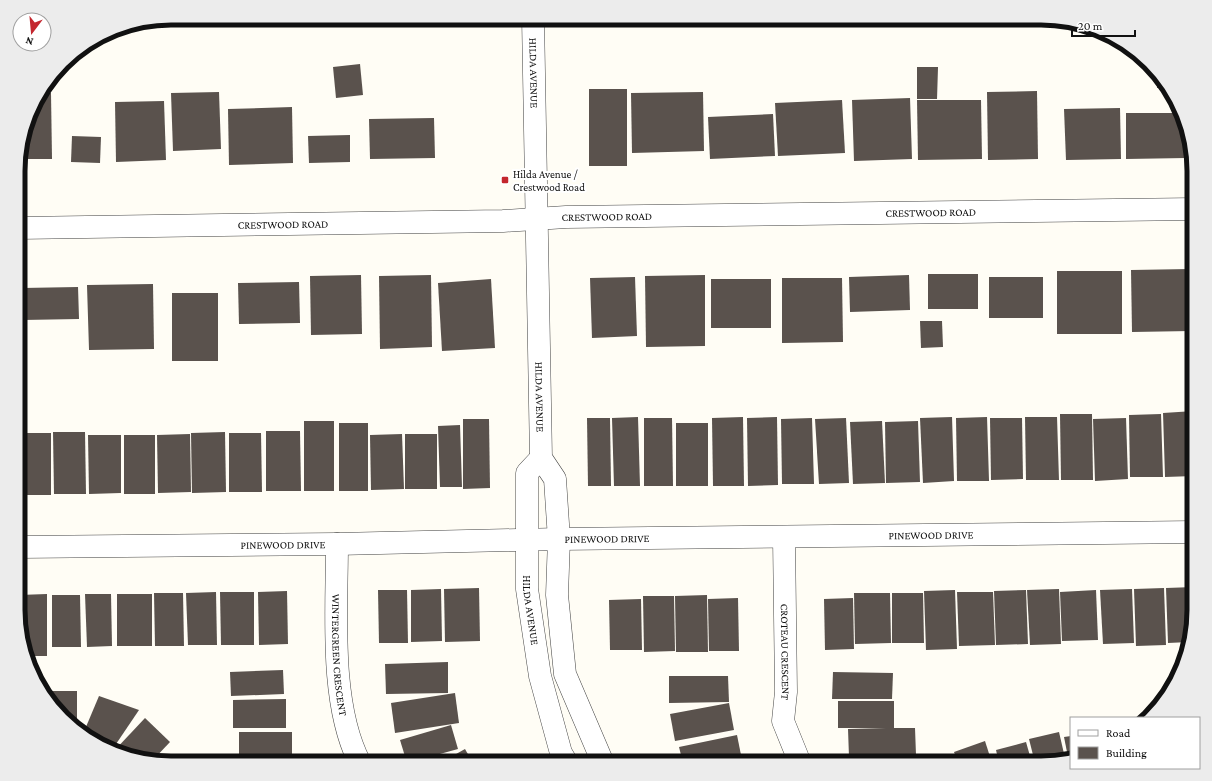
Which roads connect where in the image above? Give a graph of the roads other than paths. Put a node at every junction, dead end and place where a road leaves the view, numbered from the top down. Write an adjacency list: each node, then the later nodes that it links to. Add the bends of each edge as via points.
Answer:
1 (533, 25): 3 (street, HILDA AVENUE)
2 (1187, 209): 3 (street, CRESTWOOD ROAD, via 566,217)
3 (537, 220): 4 (street, CRESTWOOD ROAD); 5 (street, HILDA AVENUE)
4 (25, 228)
5 (541, 458): 8 (street, via 555,479); 9 (street, HILDA AVENUE, via 527,473)
6 (1187, 532): 7 (street, PINEWOOD DRIVE)
7 (784, 538): 8 (street, PINEWOOD DRIVE); 15 (street, CROTEAU CRESCENT, via 786,692 783,721)
8 (559, 539): 9 (street, PINEWOOD DRIVE); 14 (street, via 557,595 565,674)
9 (527, 540): 10 (street, PINEWOOD DRIVE); 13 (street, HILDA AVENUE, via 527,589 540,676)
10 (337, 544): 11 (street, PINEWOOD DRIVE); 12 (street, WINTERGREEN CRESCENT, via 338,679 343,714)
11 (25, 547)
12 (356, 756)
13 (562, 756)
14 (600, 756)
15 (797, 756)

